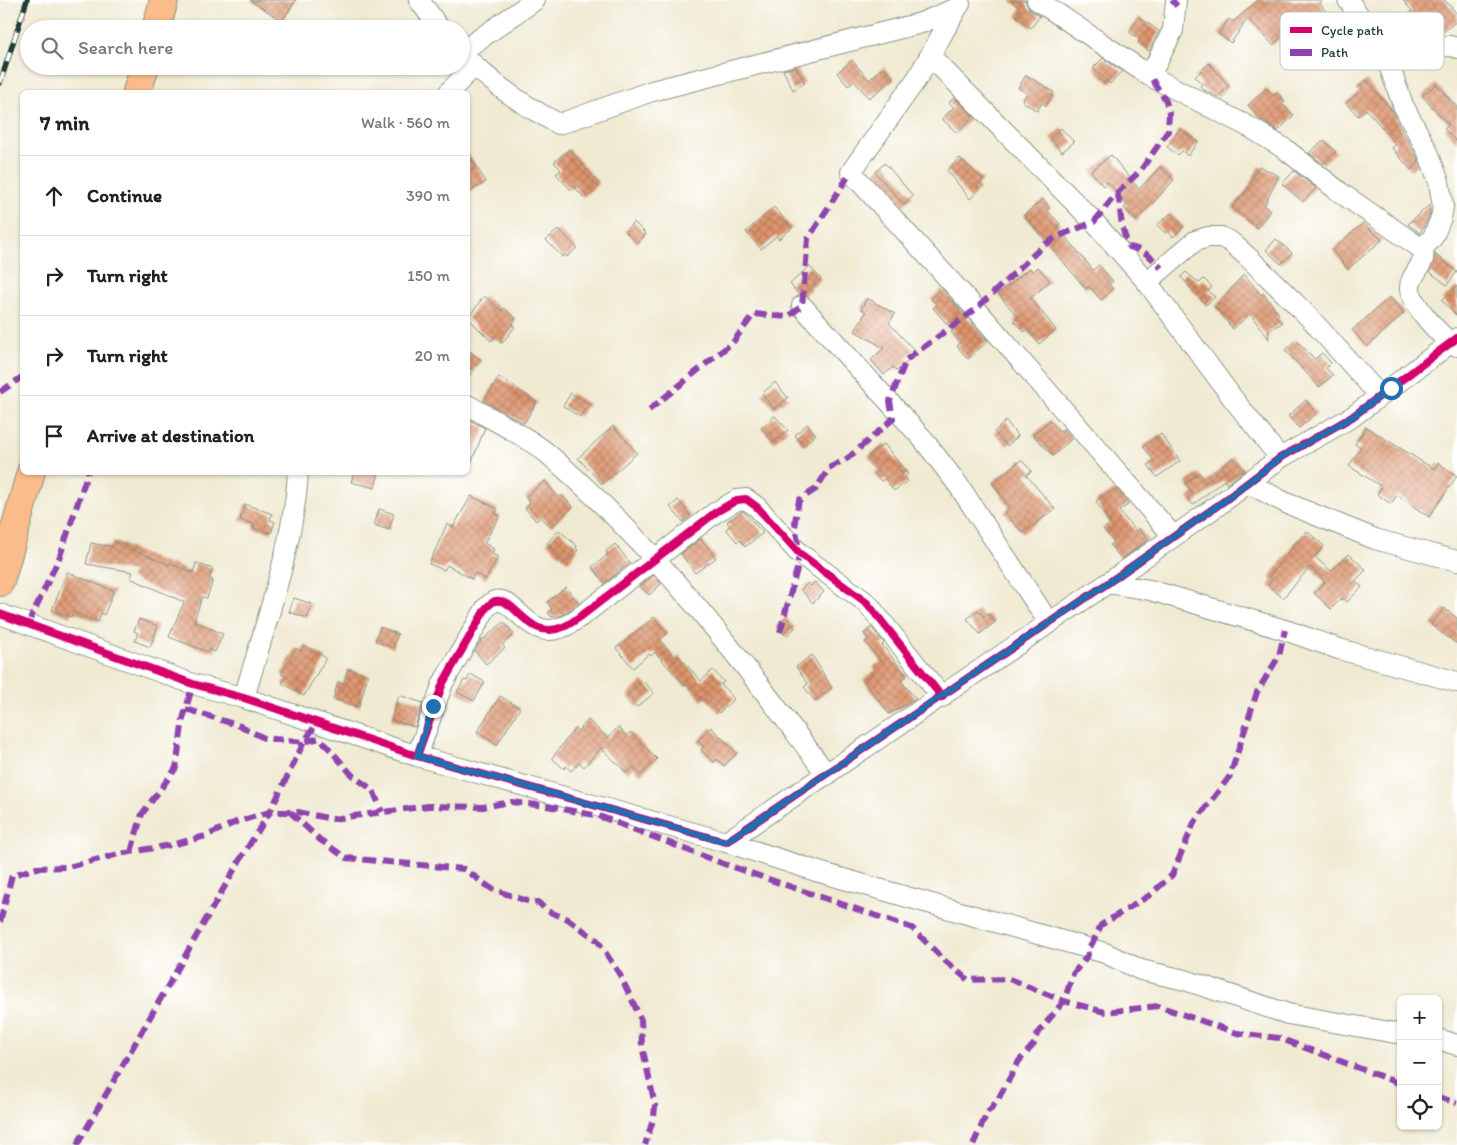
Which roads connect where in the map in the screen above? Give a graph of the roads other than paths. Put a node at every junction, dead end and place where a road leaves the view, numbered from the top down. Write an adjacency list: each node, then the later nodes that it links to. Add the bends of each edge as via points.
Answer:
1 (164, 0): 9 (highway)
2 (419, 0): 10 (street)
3 (535, 0): 13 (street)
4 (1037, 0): 19 (street)
5 (1176, 0): 19 (street, via 1173,30)
6 (1348, 0): 8 (street)
7 (960, 4): 14 (street); 15 (street, via 921,23 652,91 559,124 525,105)
8 (1356, 12)
9 (158, 20)
10 (433, 20)
11 (1444, 47): 12 (street)
12 (1457, 48)
13 (470, 53)
14 (931, 56): 23 (street, via 1094,222); 32 (street, via 851,172 976,309)
15 (470, 59)
16 (1390, 70): 22 (street, via 1439,182 1442,218 1433,237)
17 (143, 75): 20 (highway)
18 (456, 75): 21 (street)
19 (1150, 76): 22 (street, via 1260,134)
20 (139, 90)
21 (449, 90)
22 (1422, 249): 25 (street, via 1424,259 1411,281 1412,295 1430,322)
23 (1148, 282): 26 (street, via 1195,241 1221,237 1250,259 1308,316); 28 (street)
24 (802, 306): 38 (street, via 922,438 959,486)
25 (1455, 342): 26 (street)
26 (1380, 396): 28 (street, via 1352,417)
27 (470, 406): 33 (street, via 547,453)
28 (1280, 458): 31 (street)
29 (30, 475): 35 (highway)
30 (298, 475): 41 (street, via 297,499)
31 (1248, 483): 32 (street); 34 (street, via 1286,503 1375,539)
32 (1173, 536): 36 (street)
33 (656, 558): 40 (street, via 727,504 746,499 799,553 867,603); 42 (street, via 562,628 542,629 530,624 505,602 496,601 486,608 443,683); 43 (street, via 775,704)
34 (1457, 562)
35 (0, 582)
36 (1108, 583): 38 (street); 39 (street, via 1150,590 1338,649)
37 (0, 614): 41 (street, via 193,684)
38 (1049, 623): 40 (street)
39 (1457, 682)
40 (942, 697): 43 (street)
41 (244, 698): 42 (street)
42 (417, 756): 44 (street)
43 (827, 775): 44 (street)
44 (726, 842): 45 (street, via 819,872 1105,953 1141,970 1185,980 1288,1014)
45 (1397, 1033)
46 (1442, 1040): 47 (street)
47 (1457, 1044)

